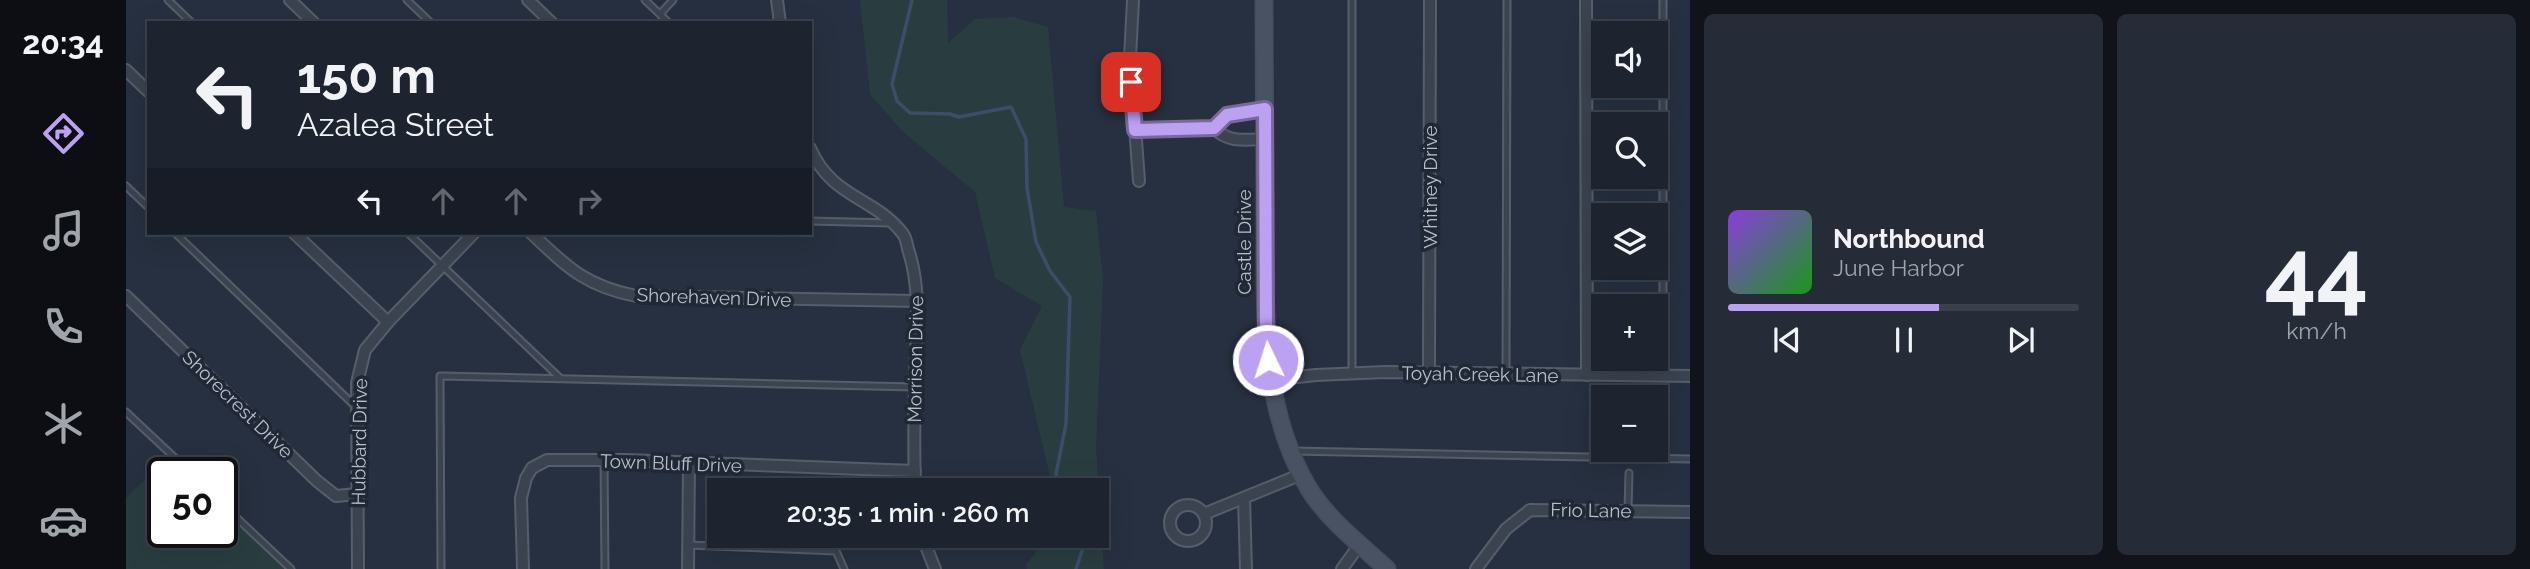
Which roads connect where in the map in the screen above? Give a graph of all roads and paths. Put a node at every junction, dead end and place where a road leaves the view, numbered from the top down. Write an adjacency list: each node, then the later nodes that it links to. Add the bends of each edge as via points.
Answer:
1 (168, 0): 16 (lane)
2 (290, 0): 17 (street)
3 (407, 0): 18 (lane)
4 (528, 0): 19 (street)
5 (645, 0): 15 (lane)
6 (673, 0): 15 (lane)
7 (777, 0): 21 (street)
8 (1133, 0): 26 (street, via 1130,58)
9 (1264, 0): 24 (main road, Castle Drive)
10 (1352, 0): 43 (lane)
11 (1430, 0): 44 (street, Whitney Drive)
12 (1507, 0): 45 (lane)
13 (1586, 0): 46 (street)
14 (1664, 0): 47 (lane)
15 (660, 14): 20 (lane)
16 (190, 21)
17 (312, 21)
18 (429, 21)
19 (550, 21)
20 (667, 21)
21 (780, 21)
22 (126, 71): 23 (street)
23 (147, 90)
24 (1265, 109): 25 (street, via 1227,115); 27 (main road, Castle Drive)
25 (1214, 128): 26 (street); 27 (street, via 1222,136 1239,140)
26 (1135, 130): 29 (street)
27 (1265, 139): 50 (main road, Castle Drive, via 1266,341)
28 (812, 152): 33 (street, Morrison Drive, via 835,184)
29 (1139, 181)
30 (126, 186): 31 (lane)
31 (147, 206)
32 (812, 221): 33 (lane)
33 (891, 223): 41 (street, Morrison Drive, via 904,235)
34 (177, 235): 52 (lane)
35 (296, 235): 42 (street)
36 (410, 235): 39 (lane)
37 (472, 235): 39 (street, Hubbard Drive)
38 (533, 235): 41 (street, Shorehaven Drive, via 570,271 612,291 636,296)
39 (442, 266): 42 (street, Hubbard Drive); 49 (lane)
40 (126, 296): 63 (street, Shorecrest Drive, via 317,481 336,495)
41 (918, 301): 51 (street, Morrison Drive)
42 (388, 322): 52 (street, Hubbard Drive, via 365,350)
43 (1352, 374): 44 (street, Toyah Creek Lane); 50 (street, Toyah Creek Lane)
44 (1429, 374): 45 (street, Toyah Creek Lane)
45 (1506, 374): 46 (street, Toyah Creek Lane)
46 (1587, 375): 47 (street, Toyah Creek Lane)
47 (1663, 376): 48 (street, Toyah Creek Lane)
48 (1690, 376)
49 (560, 378): 51 (lane); 74 (lane, via 440,376)
50 (1271, 380): 54 (main road, Castle Drive)
51 (915, 387): 59 (street, Morrison Drive)
52 (357, 408): 63 (street, Hubbard Drive)
53 (126, 412): 55 (lane)
54 (1290, 451): 56 (lane); 61 (main road, Castle Drive)
55 (174, 457)
56 (1690, 458)
57 (604, 460): 58 (street, Town Bluff Drive); 75 (street, Town Bluff Drive, via 547,460 533,468 522,498); 76 (lane)
58 (689, 463): 59 (street, Town Bluff Drive); 70 (street)
59 (915, 471): 62 (street, Morrison Drive)
60 (1629, 473): 65 (lane)
61 (1301, 474): 64 (street); 69 (main road, Castle Drive, via 1326,513)
62 (915, 478)
63 (357, 494): 73 (street, Hubbard Drive)
64 (1244, 498): 67 (street); 80 (street)
65 (1628, 510): 66 (street, Frio Lane); 83 (street, Frio Lane, via 1530,510 1506,529)
66 (1690, 512)
67 (1204, 514)
68 (238, 519): 72 (lane)
69 (1360, 544): 81 (street); 82 (main road, Castle Drive)
70 (688, 545): 77 (street); 78 (lane, via 836,551)
71 (927, 548): 79 (street)
72 (290, 569)
73 (358, 569)
74 (440, 569)
75 (523, 569)
76 (605, 569)
77 (688, 569)
78 (844, 569)
79 (935, 569)
80 (1246, 569)
81 (1342, 569)
82 (1387, 569)
83 (1476, 569)

